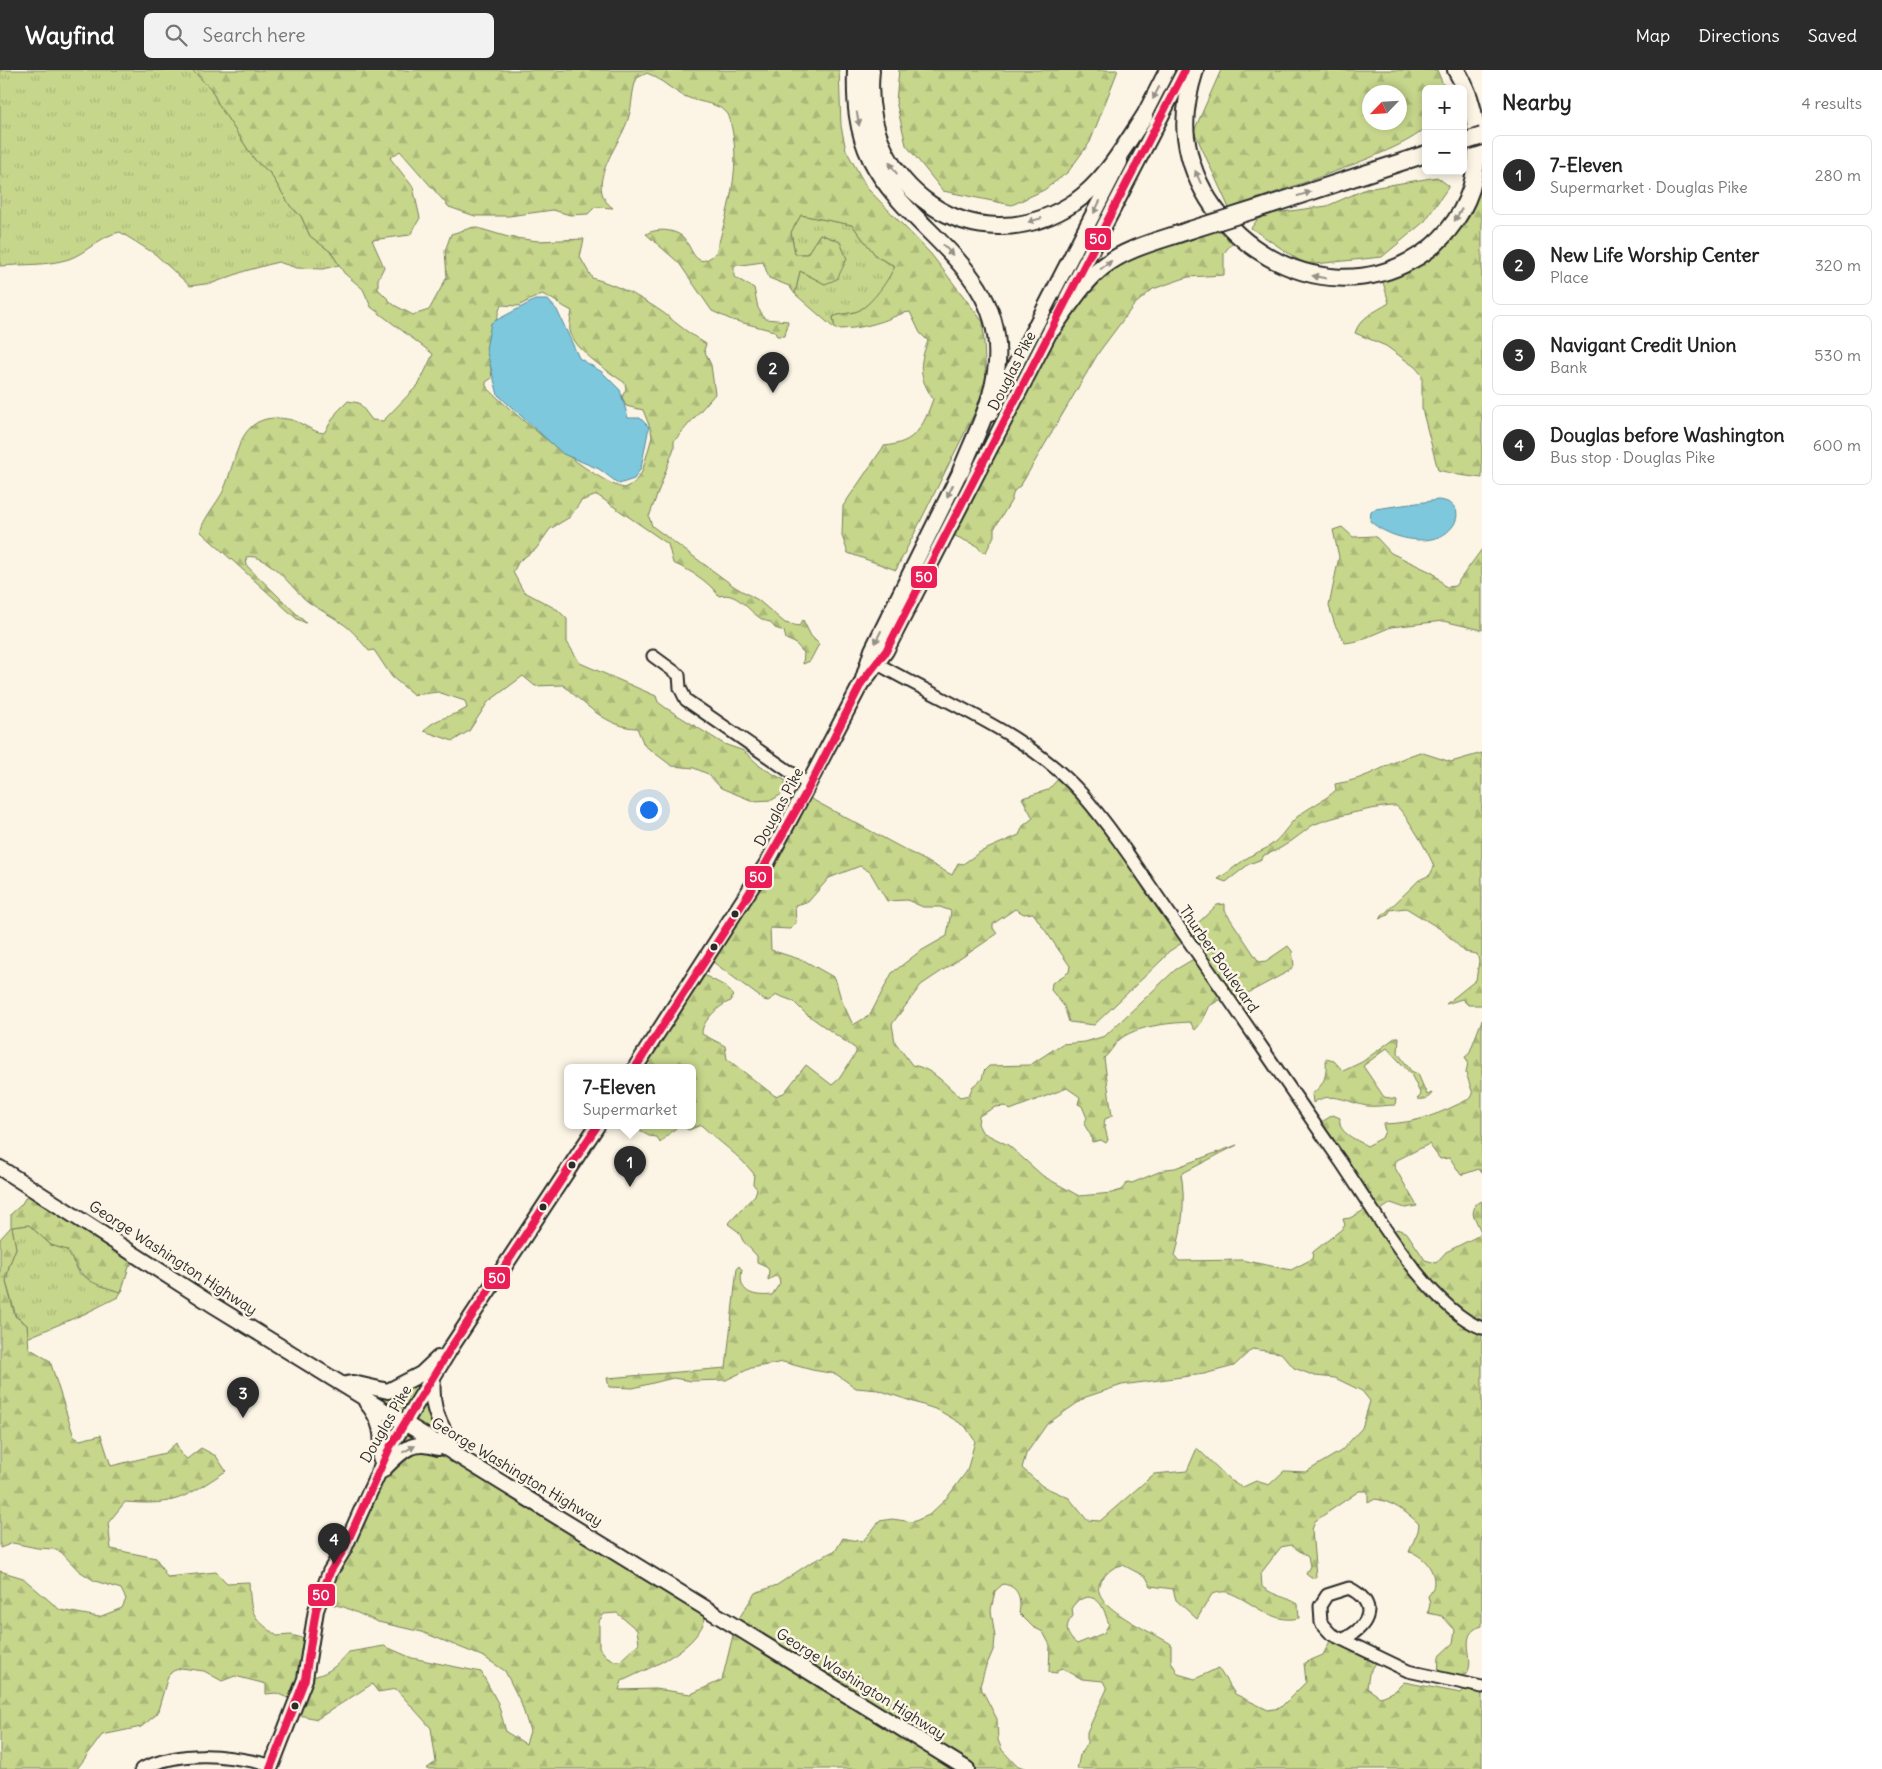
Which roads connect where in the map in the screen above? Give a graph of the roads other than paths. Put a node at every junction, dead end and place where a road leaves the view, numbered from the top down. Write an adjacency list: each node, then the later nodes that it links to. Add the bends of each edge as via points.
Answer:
1 (856, 70): 12 (highway, one-way to 12, via 859,124 871,160 893,191 971,276 993,321 997,355 992,390)
2 (871, 70): 7 (highway, one-way to 2, via 1108,171 1074,202 1027,222 977,223 931,205 896,173 879,143 872,121)
3 (1167, 70): 7 (main road, Douglas Pike, one-way to 7)
4 (1185, 70): 11 (main road, Douglas Pike)
5 (1195, 70): 6 (highway, one-way to 5, via 1470,97 1478,129 1478,163 1464,205 1446,233 1416,258 1379,275 1343,279 1313,276 1273,259 1242,238 1216,210 1196,174 1186,137 1186,106)
6 (1456, 70)
7 (1144, 117): 12 (main road, Douglas Pike, one-way to 12)
8 (1482, 136): 9 (highway, bridge)
9 (1467, 141)
10 (1422, 155): 11 (highway, one-way to 10, bridge, via 1085,284 1104,266 1128,252)
11 (1052, 329): 14 (main road, Douglas Pike)
12 (961, 471): 15 (main road, Douglas Pike, one-way to 15, via 872,650)
13 (653, 656): 16 (street, via 678,675 686,700)
14 (878, 664): 15 (main road, Douglas Pike); 20 (street, Thurber Boulevard, via 1023,743 1081,793 1104,820 1208,968 1380,1222 1442,1302 1466,1321)
15 (862, 682): 16 (main road, Douglas Pike)
16 (810, 785): 17 (main road, Douglas Pike, via 748,895)
17 (639, 1064)
18 (594, 1129): 21 (main road, Douglas Pike)
19 (0, 1168): 23 (main road, George Washington Highway)
20 (1482, 1328)
21 (452, 1346): 22 (main road, Douglas Pike); 23 (main road, via 421,1374 394,1390)
22 (434, 1376): 24 (main road, Douglas Pike); 25 (main road, via 435,1415)
23 (344, 1384): 24 (main road, George Washington Highway); 26 (main road, via 371,1408 382,1429 380,1457)
24 (404, 1422): 25 (main road, George Washington Highway); 26 (main road, Douglas Pike)
25 (454, 1454): 26 (main road, one-way to 25, via 395,1457 413,1446 426,1445); 31 (main road, George Washington Highway)
26 (373, 1480): 29 (main road, Douglas Pike, via 316,1610 305,1679)
27 (1344, 1639): 27 (street, via 1331,1634 1321,1623 1320,1606 1327,1595 1349,1588 1366,1601 1368,1612 1365,1625); 28 (street, via 1408,1671)
28 (1482, 1687)
29 (270, 1767): 30 (street, via 243,1759 195,1754 171,1758)
30 (141, 1769)
31 (967, 1769)

